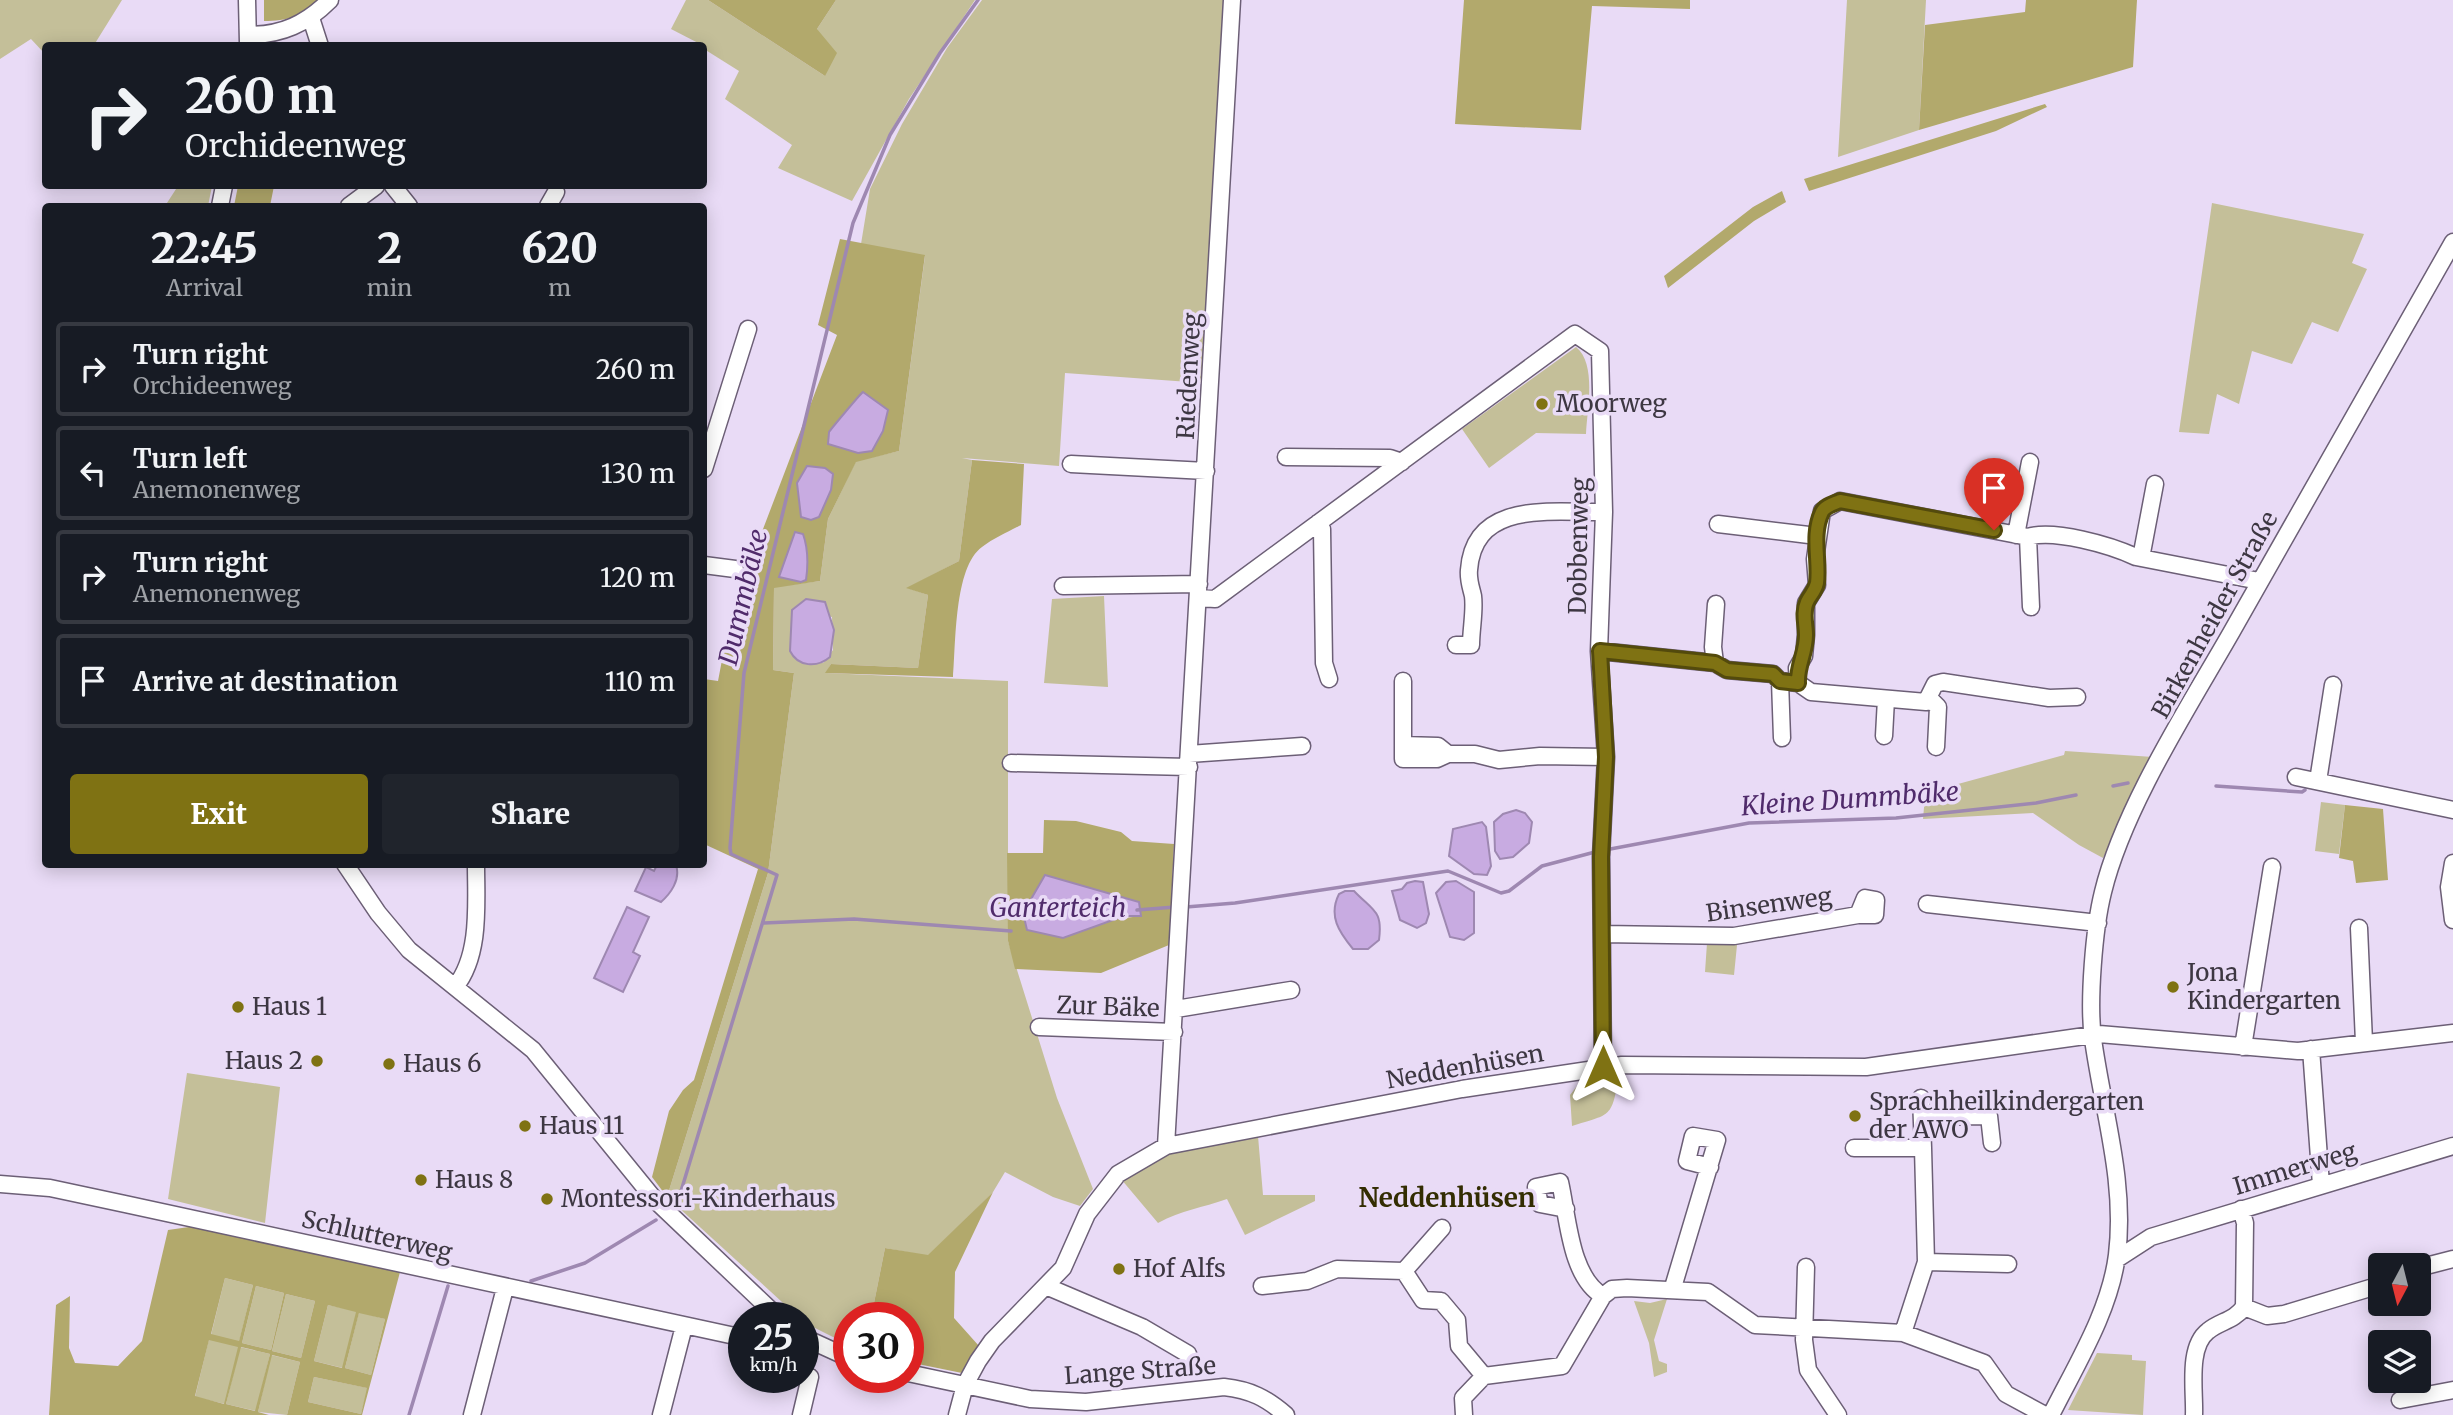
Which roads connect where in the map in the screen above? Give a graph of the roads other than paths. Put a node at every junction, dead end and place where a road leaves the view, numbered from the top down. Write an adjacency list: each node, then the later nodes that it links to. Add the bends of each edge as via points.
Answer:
1 (247, 0): 5 (street)
2 (330, 0): 4 (street)
3 (1232, 0): 18 (street, Riedenweg)
4 (311, 18): 5 (street, via 285,32); 6 (street)
5 (248, 40)
6 (319, 42)
7 (372, 189): 9 (street)
8 (395, 189): 10 (street)
9 (353, 203)
10 (407, 203)
11 (2453, 242): 28 (street, Birkenheider Straße)
12 (748, 329): 14 (street)
13 (1286, 457): 15 (street)
14 (707, 459)
15 (1402, 462): 20 (street, Dobbenweg, via 1575,334 1600,351); 21 (street)
16 (2030, 462): 24 (street)
17 (1071, 464): 18 (street)
18 (1206, 471): 30 (street, Riedenweg)
19 (2155, 484): 25 (street)
20 (1604, 512): 33 (street, via 1512,514 1488,527 1474,548 1469,568 1471,645); 34 (street, Dobbenweg)
21 (1318, 523): 30 (street, via 1215,599); 36 (street, via 1322,529 1324,663)
22 (1718, 524): 23 (street)
23 (1817, 536): 24 (street, via 1822,511 1840,501); 39 (street, via 1817,585 1806,603)
24 (2022, 536): 25 (street, via 2042,532); 32 (street)
25 (2141, 558): 28 (street)
26 (707, 565): 27 (street)
27 (735, 569)
28 (2259, 582): 61 (street, Birkenheider Straße, via 2131,818 2112,860)
29 (1063, 586): 30 (street)
30 (1199, 591): 49 (street, Riedenweg)
31 (1716, 604): 35 (street)
32 (2031, 607)
33 (1456, 645)
34 (1600, 651): 35 (street); 48 (street, Dobbenweg)
35 (1715, 663): 38 (street, via 1727,670 1773,674)
36 (1329, 679)
37 (1404, 681): 48 (street, via 1403,759 1437,759 1448,754 1499,760)
38 (1780, 681): 39 (street); 45 (street)
39 (1798, 683): 43 (street, via 1811,692)
40 (2333, 685): 52 (street)
41 (2077, 697): 42 (street, via 2049,698 1943,682 1935,684)
42 (1929, 698): 43 (street, via 1926,702); 47 (street, via 1938,707)
43 (1886, 699): 44 (street)
44 (1884, 736)
45 (1782, 738)
46 (1302, 746): 49 (street)
47 (1936, 747)
48 (1606, 757): 63 (street, Dobbenweg)
49 (1189, 760): 50 (street); 66 (street, Riedenweg)
50 (1011, 763)
51 (2296, 778): 52 (street)
52 (2318, 781): 53 (street)
53 (2453, 810)
54 (2453, 863): 60 (street, via 2449,887)
55 (2272, 867): 72 (street)
56 (348, 868): 64 (street, via 409,950)
57 (476, 868): 64 (street, via 475,930)
58 (1927, 904): 61 (street)
59 (1857, 915): 63 (street, Binsenweg, via 1734,936)
60 (2453, 920)
61 (2098, 923): 70 (street, Birkenheider Straße)
62 (2359, 928): 71 (street)
63 (1602, 934): 74 (street, Dobbenweg)
64 (455, 987): 103 (street, via 533,1050 655,1200)
65 (1290, 990): 66 (street)
66 (1176, 1009): 68 (street, Riedenweg)
67 (1039, 1027): 68 (street, Zur Bäke)
68 (1174, 1032): 78 (street, Riedenweg)
69 (2453, 1033): 71 (street, Neddenhüsen)
70 (2092, 1035): 72 (street, Neddenhüsen); 74 (street, Neddenhüsen, via 1866,1067); 87 (street, Birkenheider Straße, via 2118,1180)
71 (2364, 1042): 73 (street, Neddenhüsen)
72 (2243, 1046): 73 (street, Neddenhüsen)
73 (2311, 1049): 84 (street)
74 (1603, 1067): 78 (street, Neddenhüsen)
75 (1921, 1098): 76 (street)
76 (1922, 1117): 77 (street, via 1989,1116); 81 (street)
77 (1992, 1143)
78 (1166, 1146): 99 (street, Neddenhüsen, via 1118,1174 1087,1214 1063,1268)
79 (2453, 1146): 84 (street, Immerweg)
80 (1854, 1148): 81 (street)
81 (1923, 1148): 92 (street)
82 (1710, 1167): 101 (street)
83 (0, 1184): 98 (street, Schlutterweg, via 62,1191)
84 (2321, 1185): 86 (street, Immerweg)
85 (1566, 1209): 102 (street, via 1578,1262 1593,1290)
86 (2241, 1209): 89 (street, Immerweg); 104 (street, via 2245,1223)
87 (2120, 1227): 89 (street); 90 (street, Birkenheider Straße)
88 (1441, 1228): 96 (street)
89 (2151, 1237): 90 (street, Immerweg)
90 (2117, 1259): 124 (street, Birkenheider Straße, via 2094,1329)
91 (2453, 1259): 94 (street)
92 (1926, 1262): 93 (street); 107 (street)
93 (2008, 1264)
94 (2431, 1265)
95 (1806, 1267): 106 (street)
96 (1404, 1271): 97 (street, via 1337,1269 1307,1281); 111 (street, via 1423,1300 1441,1301 1457,1321 1459,1346)
97 (1262, 1286)
98 (505, 1287): 105 (street, Schlutterweg); 116 (street)
99 (1048, 1287): 109 (street, via 1142,1327); 112 (street, Neddenhüsen, via 992,1341)
100 (2368, 1289): 104 (street, via 2284,1314 2267,1316)
101 (1674, 1290): 102 (street, via 1612,1289); 106 (street, via 1708,1292 1755,1325)
102 (1603, 1296): 111 (street, via 1562,1366)
103 (762, 1302)
104 (2244, 1307): 125 (street, via 2197,1343)
105 (684, 1326): 108 (street, Schlutterweg); 117 (street)
106 (1804, 1329): 107 (street); 122 (street, via 1808,1370)
107 (1903, 1333): 123 (street, via 1984,1363 2006,1394)
108 (728, 1335)
109 (1188, 1354)
110 (924, 1376): 112 (street, Lange Straße)
111 (1484, 1376): 121 (street, via 1463,1398)
112 (965, 1385): 119 (street, Neddenhüsen); 120 (street, Lange Straße, via 1030,1399 1086,1402 1224,1387 1266,1398)
113 (2453, 1390): 115 (street)
114 (806, 1393): 118 (street)
115 (2400, 1400)
116 (472, 1415)
117 (661, 1415)
118 (801, 1415)
119 (957, 1415)
120 (1286, 1415)
121 (1464, 1415)
122 (1838, 1415)
123 (2045, 1415)
124 (2051, 1415)
125 (2194, 1415)

